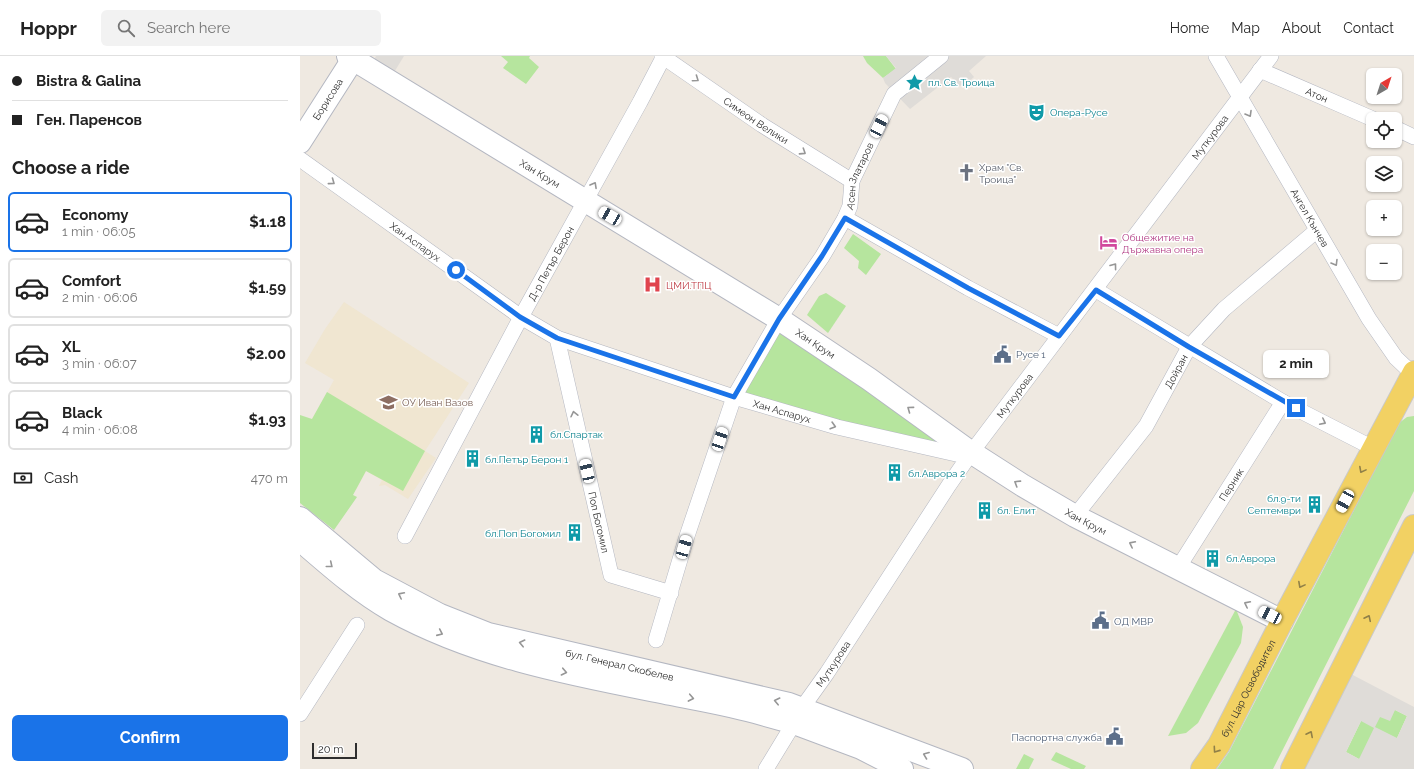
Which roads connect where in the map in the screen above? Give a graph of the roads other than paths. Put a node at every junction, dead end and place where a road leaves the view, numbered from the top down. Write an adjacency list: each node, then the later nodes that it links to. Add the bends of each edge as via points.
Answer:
1 (663, 56): 13 (street, Симеон Велики, one-way to 13, via 762,125); 14 (street, Д-р Петър Берон, one-way to 1)
2 (941, 56): 13 (street, Асен Златаров, via 894,94)
3 (1216, 56): 7 (street, Ангел Кънчев)
4 (1271, 56): 6 (street, Муткурова)
5 (352, 57): 11 (main road, Борисова); 14 (main road, Хан Крум)
6 (1260, 70): 7 (street, Муткурова); 8 (street, Атон)
7 (1240, 98): 16 (street, Ангел Кънчев, one-way to 16); 17 (street, Муткурова, one-way to 7)
8 (1366, 116)
9 (1402, 131): 10 (street)
10 (1414, 136)
11 (300, 142)
12 (300, 159): 18 (street, Хан Аспарух, one-way to 18)
13 (852, 181): 15 (street, Асен Златаров, via 850,206)
14 (584, 201): 18 (street, Д-р Петър Берон); 19 (main road, Хан Крум)
15 (845, 218): 19 (street, Асен Златаров); 20 (street)
16 (1316, 231): 22 (street, Дойран, via 1224,309); 23 (street, Ангел Кънчев, one-way to 23, via 1369,319 1396,358)
17 (1096, 290): 20 (street, Муткурова); 22 (street)
18 (520, 317): 21 (street, Хан Аспарух); 33 (street, Д-р Петър Берон)
19 (779, 319): 24 (street, Асен Златаров); 29 (main road, Хан Крум, one-way to 19, via 870,379)
20 (1059, 336): 29 (street, Муткурова)
21 (557, 338): 24 (street, Хан Аспарух); 36 (street, Поп Богомил, one-way to 21, via 611,575)
22 (1189, 347): 25 (street); 30 (street, Дойран, via 1146,426)
23 (1414, 374): 27 (main road, бул. Цар Освободител)
24 (734, 397): 29 (street, Хан Аспарух, one-way to 29, via 837,427 956,454); 36 (street, Асен Златаров, via 687,536)
25 (1283, 402): 28 (street, one-way to 28); 35 (street, Перник)
26 (1414, 405): 27 (main road)
27 (1391, 414): 28 (main road, бул. Цар Освободител)
28 (1373, 448): 37 (main road, бул. Цар Освободител, one-way to 37)
29 (969, 451): 30 (main road, Хан Крум, one-way to 29, via 1022,486); 41 (street, Муткурова)
30 (1075, 516): 35 (main road, Хан Крум, one-way to 30)
31 (300, 518): 41 (main road, бул. Генерал Скобелев, one-way to 31, via 782,702 488,634 440,615 374,580)
32 (1414, 526): 46 (main road, one-way to 32)
33 (404, 536)
34 (300, 540): 41 (main road, бул. Генерал Скобелев, one-way to 41, via 365,593 391,609 455,640 485,651 547,668 738,708)
35 (1178, 568): 37 (main road, Хан Крум, one-way to 35)
36 (671, 593): 39 (street, Асен Златаров)
37 (1282, 621): 45 (main road, бул. Цар Освободител, one-way to 45, via 1219,745)
38 (357, 625): 40 (street)
39 (656, 640)
40 (300, 714)
41 (798, 716): 42 (street, Муткурова); 43 (main road, бул. Генерал Скобелев); 44 (main road, бул. Генерал Скобелев, one-way to 41)
42 (766, 769)
43 (902, 769)
44 (962, 769)
45 (1202, 769)
46 (1292, 769)

